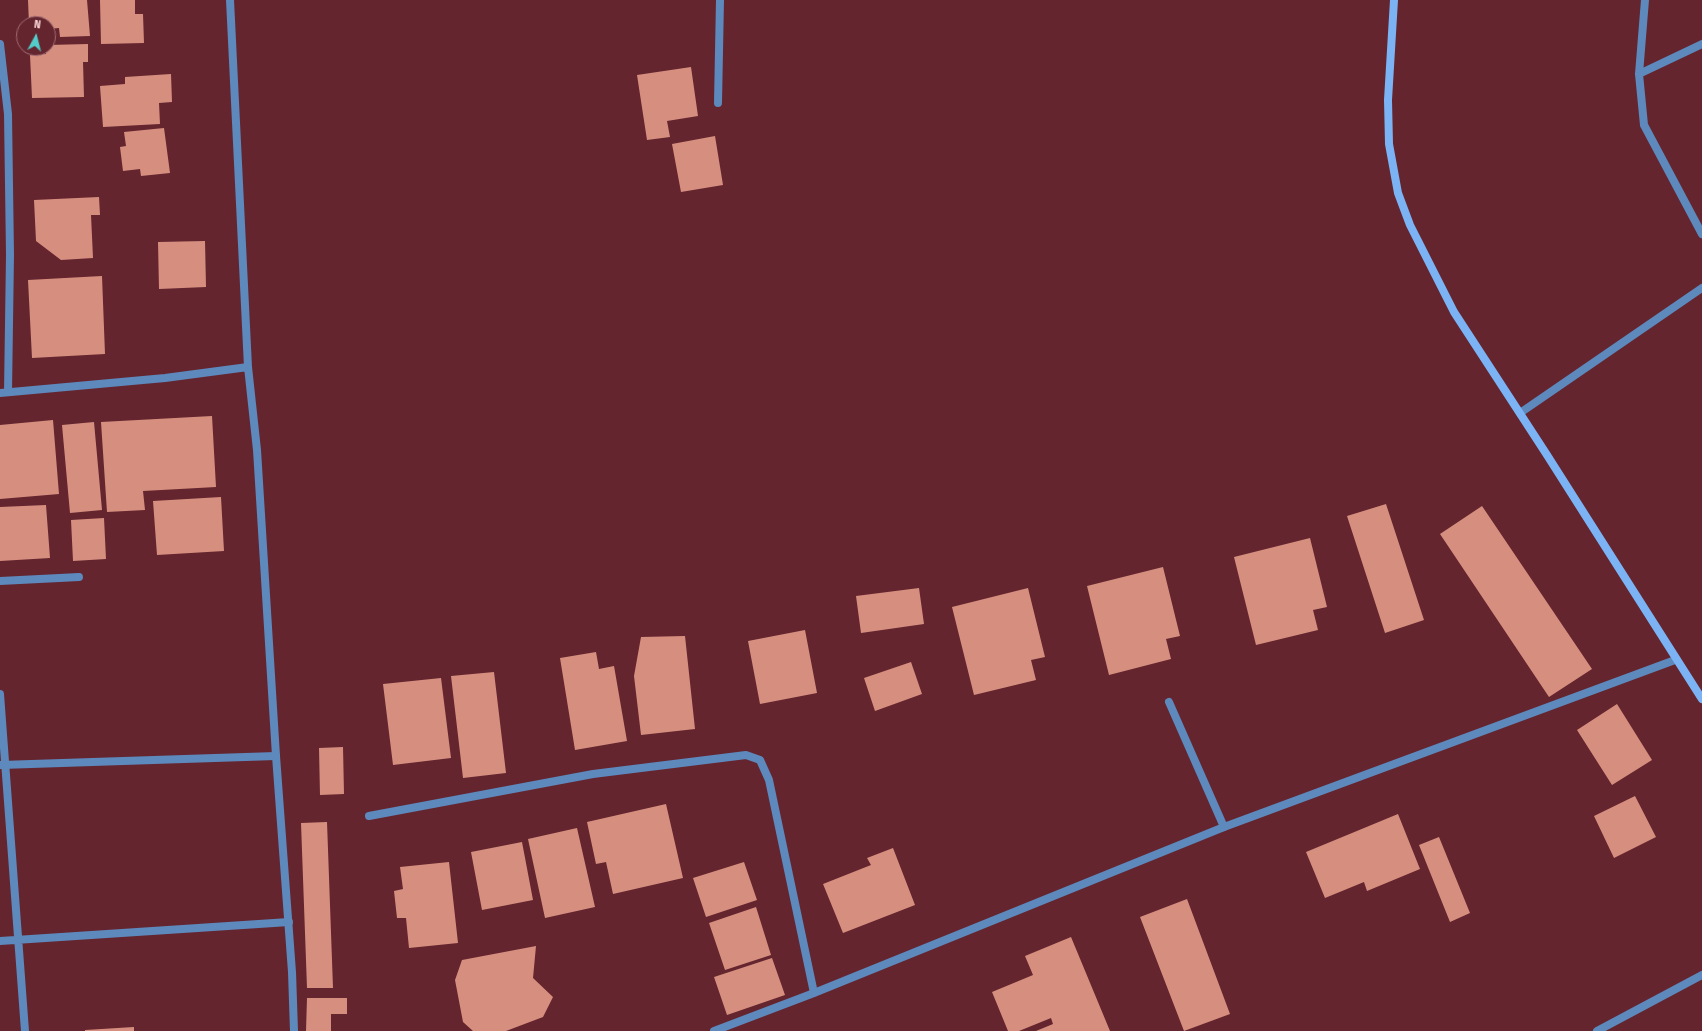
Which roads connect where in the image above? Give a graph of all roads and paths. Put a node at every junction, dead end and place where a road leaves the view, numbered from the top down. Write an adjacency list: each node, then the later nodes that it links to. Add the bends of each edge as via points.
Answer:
1 (230, 0): 11 (street)
2 (720, 0): 8 (street)
3 (1394, 0): 13 (street, via 1388,100 1389,144 1398,193 1410,226 1454,312)
4 (1645, 0): 7 (street)
5 (0, 44): 12 (street, via 8,114 10,255)
6 (1702, 44): 7 (street)
7 (1640, 74): 9 (street, via 1644,125)
8 (718, 103)
9 (1702, 234)
10 (1702, 288): 13 (street)
11 (248, 367): 12 (street, via 165,378); 20 (street, via 256,450)
12 (4, 393)
13 (1520, 413): 16 (street)
14 (79, 577): 15 (street)
15 (0, 581)
16 (1675, 660): 18 (street); 23 (street)
17 (0, 694): 21 (street)
18 (1702, 699)
19 (1168, 702): 23 (street)
20 (276, 756): 21 (street); 24 (street)
21 (3, 765): 25 (street)
22 (369, 816): 28 (street, via 593,774 746,755 760,760 769,780)
23 (1224, 827): 28 (street)
24 (289, 922): 25 (street); 30 (street)
25 (19, 940): 26 (street); 29 (street)
26 (0, 941)
27 (1702, 975): 32 (street)
28 (814, 993): 31 (street)
29 (26, 1031)
30 (294, 1031)
31 (714, 1031)
32 (1597, 1031)

